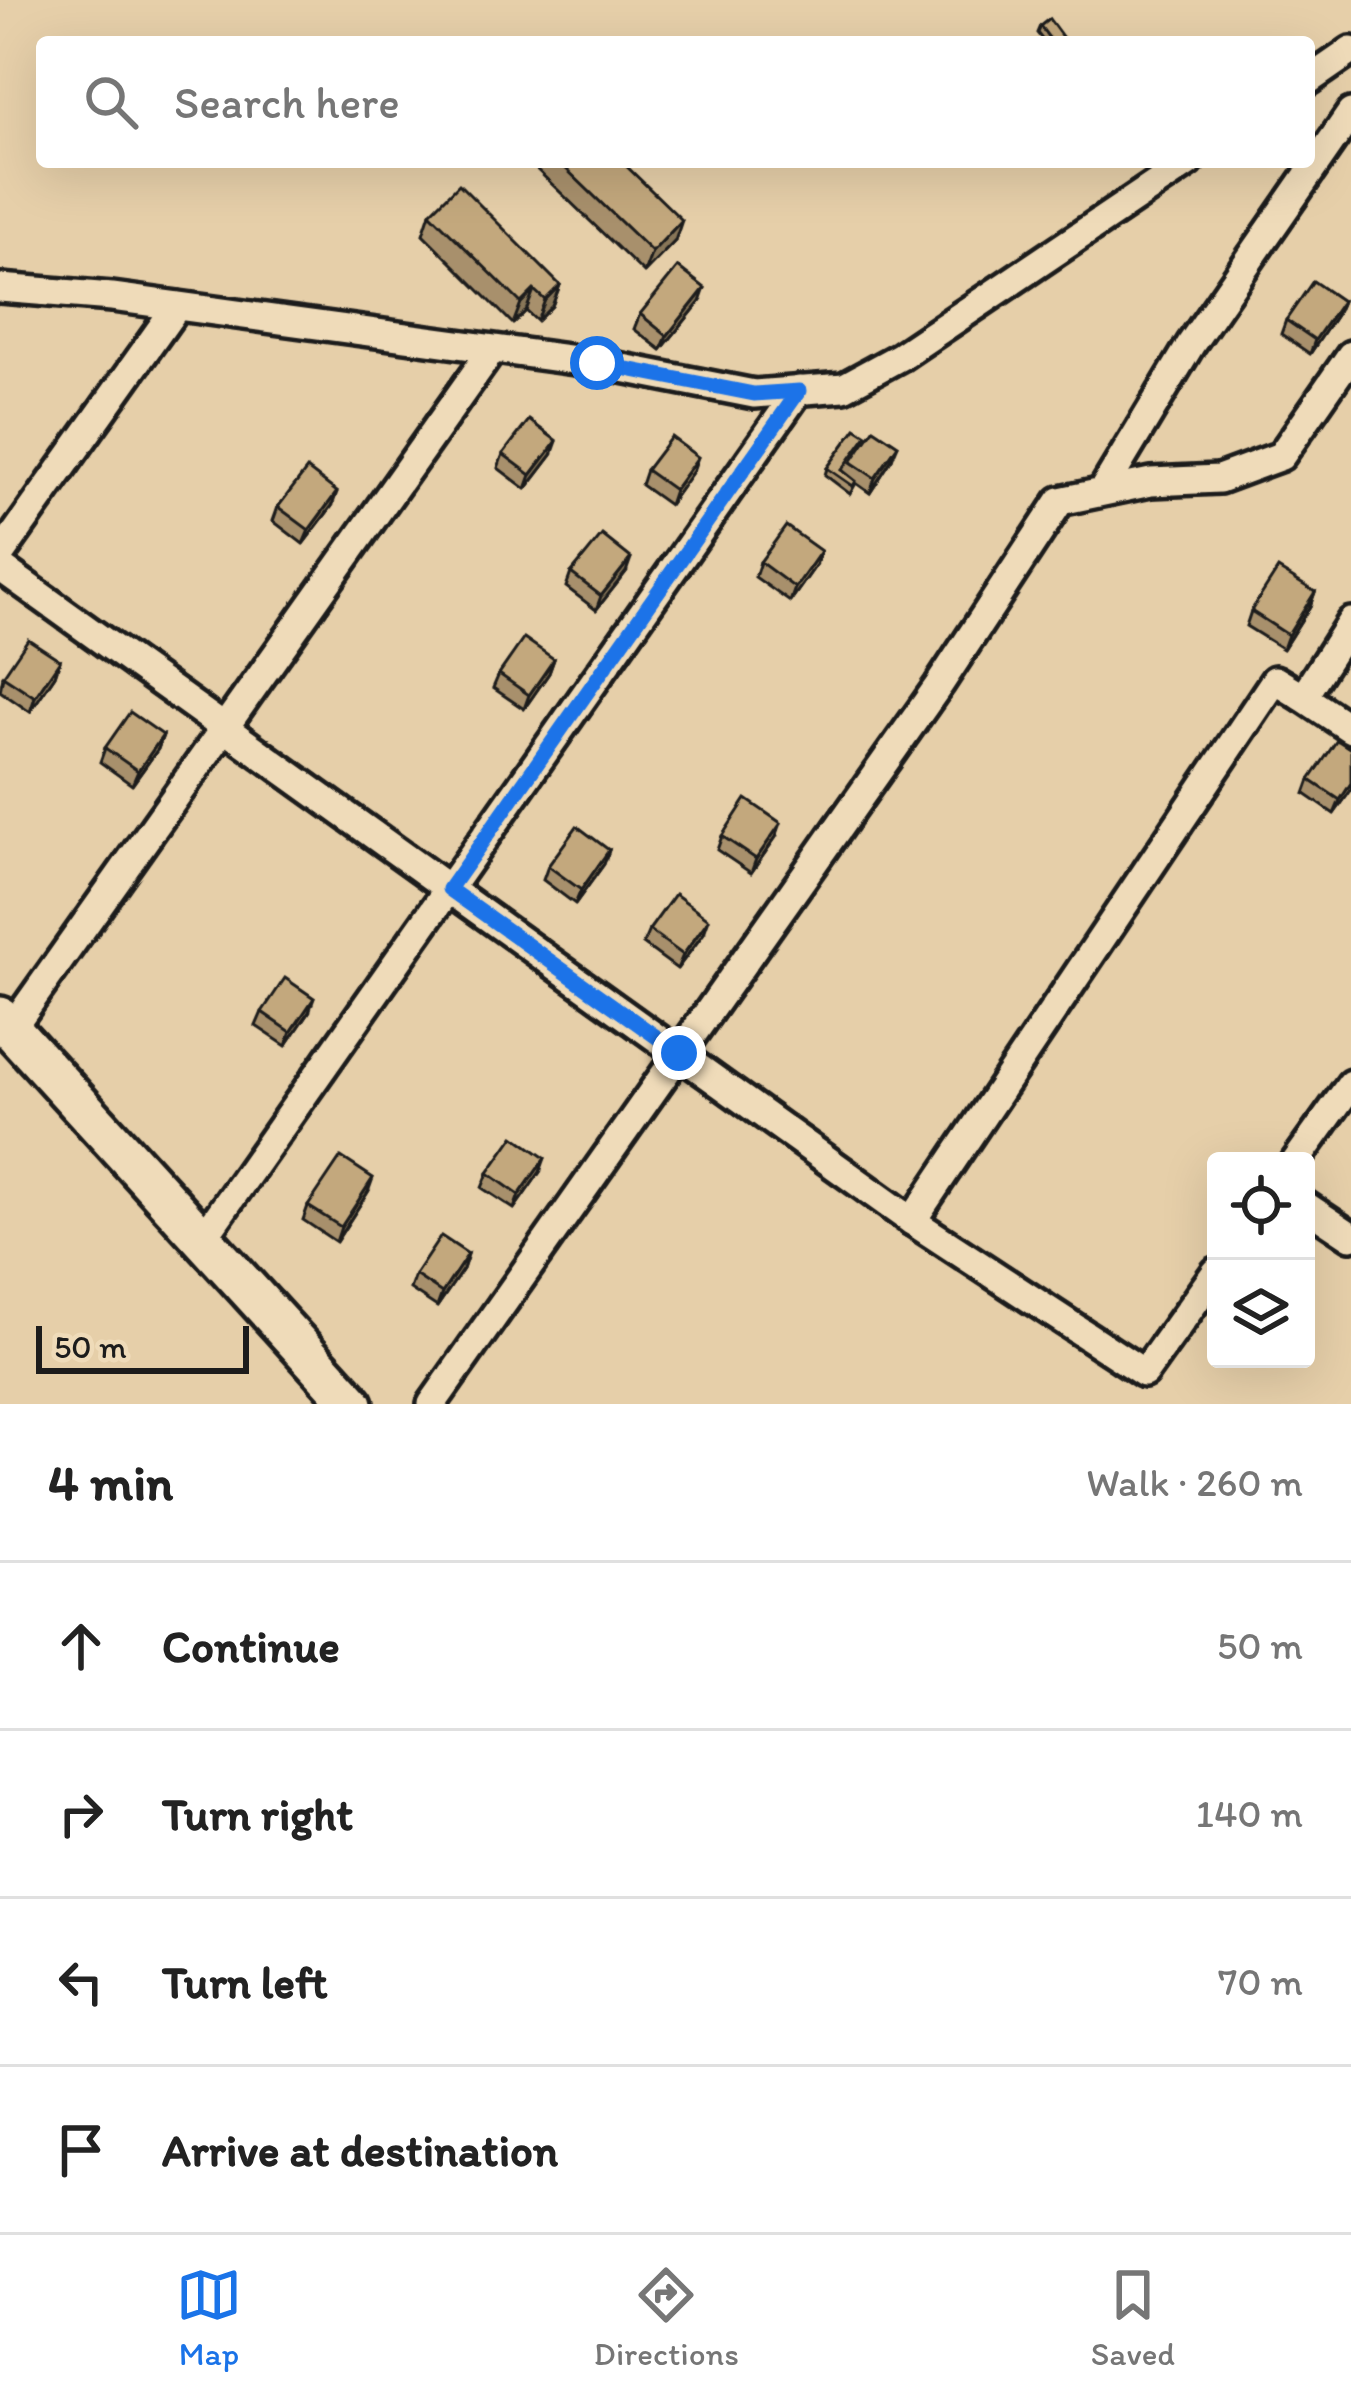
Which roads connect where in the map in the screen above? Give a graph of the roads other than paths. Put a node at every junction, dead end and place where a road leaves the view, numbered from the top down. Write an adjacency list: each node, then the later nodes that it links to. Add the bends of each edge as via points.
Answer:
1 (1351, 51): 2 (street)
2 (1315, 76)
3 (1351, 112): 4 (street)
4 (1315, 164)
5 (1180, 168): 11 (street, via 901,356 844,387)
6 (1312, 168): 12 (street)
7 (0, 288): 8 (street)
8 (177, 306): 9 (street); 13 (street)
9 (492, 350): 11 (street, via 754,394); 17 (street)
10 (1351, 355): 12 (street, via 1281,456 1220,478)
11 (799, 391): 19 (street)
12 (1103, 490): 21 (street, via 1060,501 1036,532 939,685)
13 (0, 555)
14 (0, 568): 17 (street)
15 (1351, 622): 16 (street)
16 (1303, 697): 18 (street); 25 (street, via 1275,680)
17 (224, 728): 19 (street); 20 (street)
18 (1351, 729)
19 (449, 889): 21 (street); 27 (street)
20 (6, 1023): 27 (street)
21 (679, 1053): 25 (street); 30 (street)
22 (1351, 1084): 23 (street)
23 (1302, 1152)
24 (1315, 1212): 26 (street)
25 (912, 1221): 28 (street, via 1144,1373)
26 (1351, 1236)
27 (203, 1238): 29 (street)
28 (1207, 1285)
29 (353, 1404)
30 (432, 1404)

